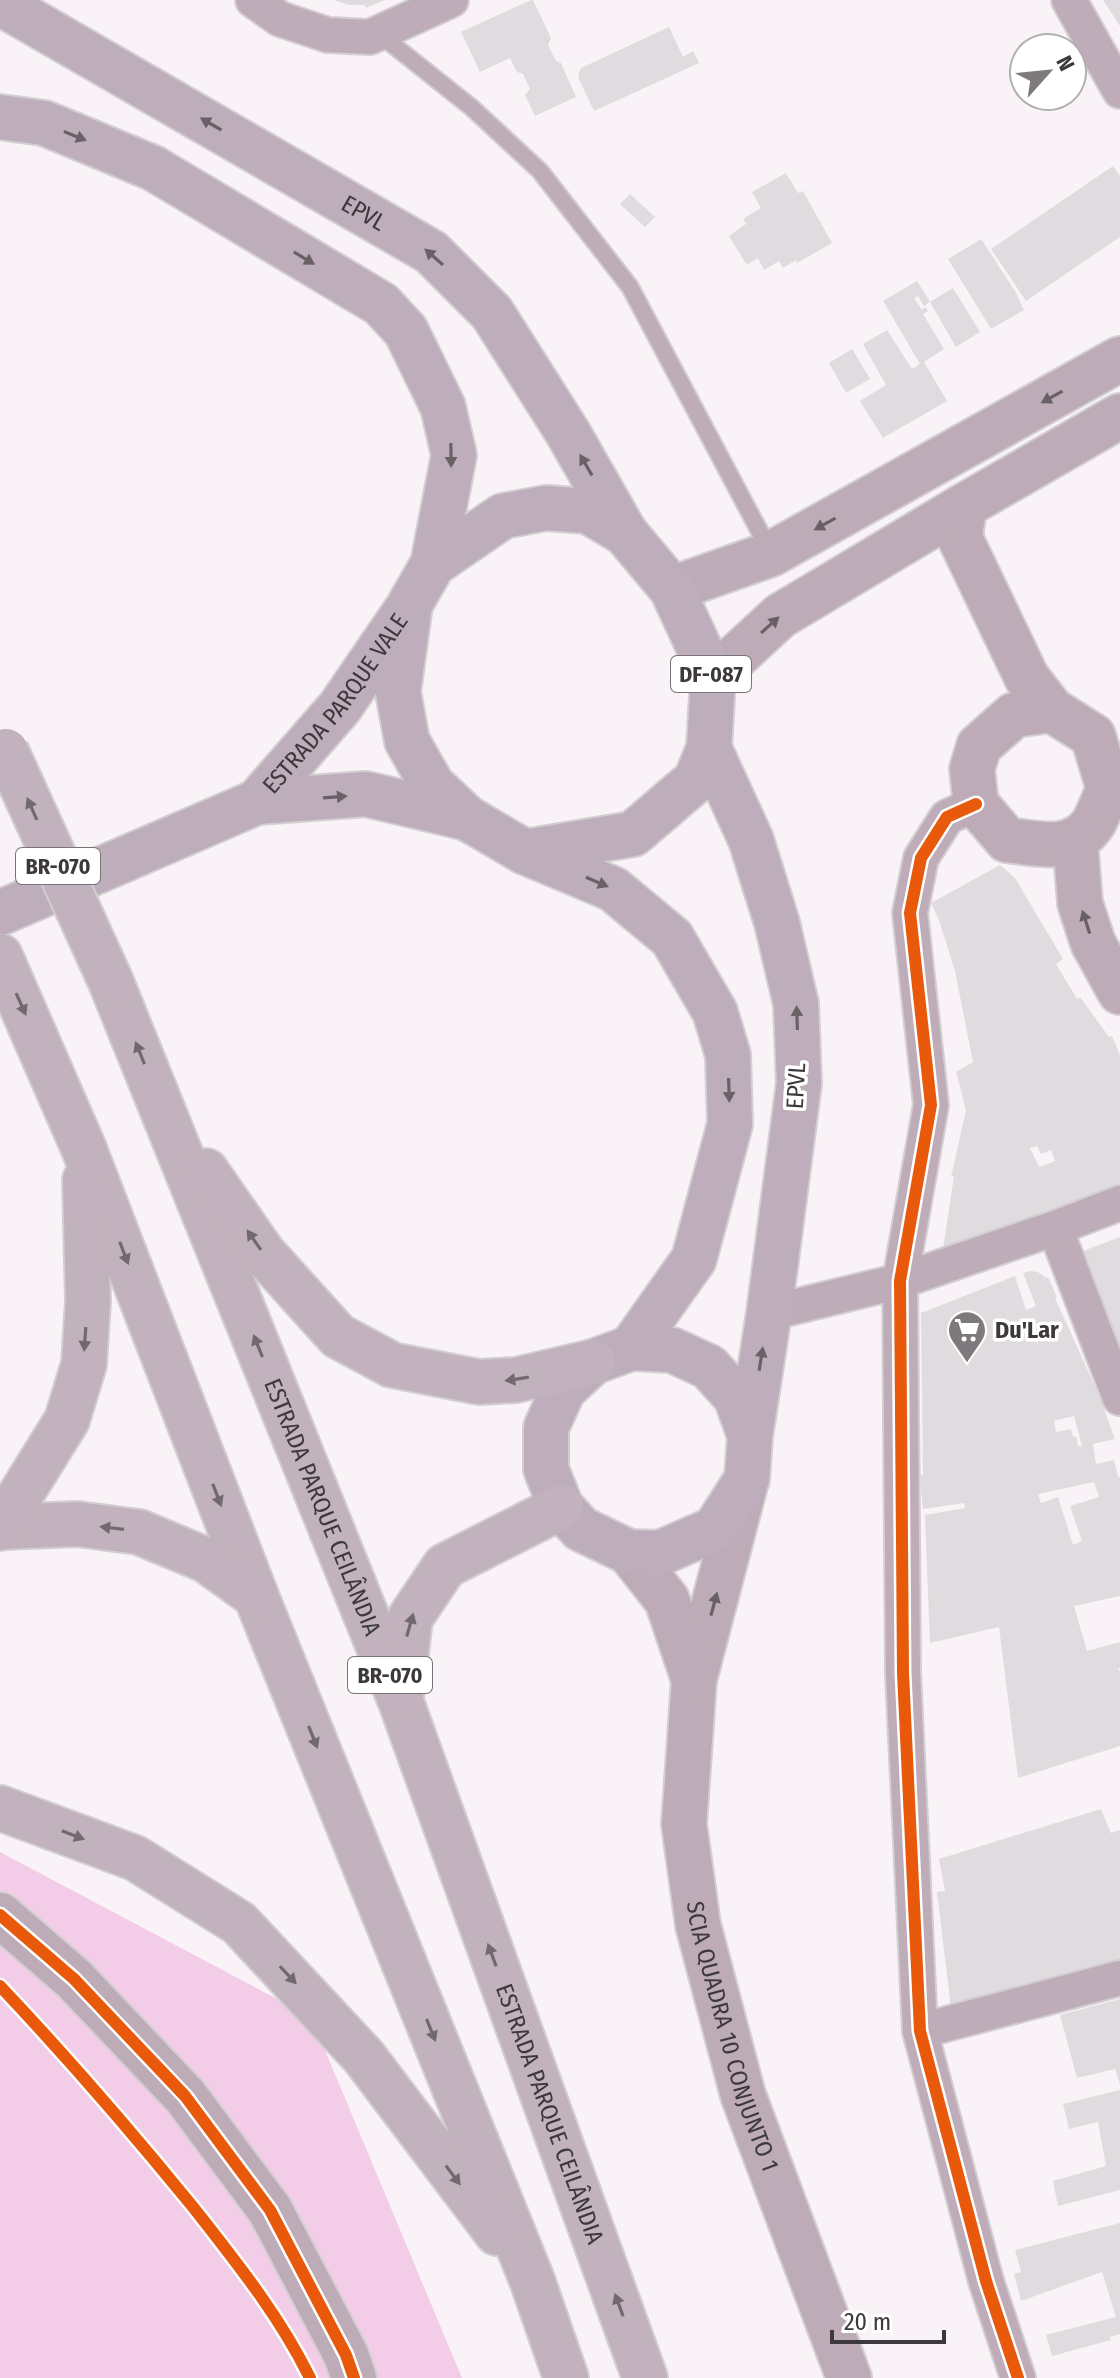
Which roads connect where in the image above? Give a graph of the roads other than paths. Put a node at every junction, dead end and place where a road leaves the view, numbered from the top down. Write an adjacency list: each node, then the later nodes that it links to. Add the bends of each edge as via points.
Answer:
1 (253, 0): 5 (street, via 280,19 328,35)
2 (451, 0): 5 (street)
3 (1069, 0): 6 (street)
4 (0, 3): 11 (main road, EPVL, one-way to 4, via 492,313 431,252)
5 (378, 33): 13 (lane, via 540,171 630,287)
6 (1120, 91)
7 (0, 117): 14 (main road, one-way to 14, via 44,123 153,168 381,304 406,331 443,407 454,455)
8 (1120, 359): 13 (street, one-way to 13)
9 (1120, 416): 10 (street)
10 (964, 506): 12 (street); 18 (street, via 960,538 1027,678)
11 (625, 533): 14 (main road, DF-087, via 588,511 546,508 503,516); 15 (main road, DF-087)
12 (911, 537): 17 (street, one-way to 12, via 780,616); 18 (street, via 943,547 1009,686)
13 (771, 554): 15 (street)
14 (433, 564): 16 (main road, DF-087)
15 (672, 589): 17 (main road, DF-087)
16 (410, 604): 23 (main road, ESTRADA PARQUE VALE / DF-087, via 340,707); 25 (main road, DF-087, via 398,692 407,741 432,785)
17 (713, 678): 21 (main road, DF-087)
18 (1033, 713): 19 (street); 24 (street, via 979,746 972,769)
19 (1107, 731): 22 (street)
20 (3, 745): 31 (highway, ESTRADA PARQUE CEILÂNDIA / BR-070, one-way to 20, bridge)
21 (709, 748): 27 (main road, DF-087, via 696,780 633,834); 36 (main road, EPVL, one-way to 21, via 799,1083 796,1004 751,840)
22 (1114, 787): 26 (street, via 1091,826)
23 (257, 802): 25 (main road, ESTRADA PARQUE VALE / DF-087, one-way to 25, via 366,794); 28 (main road, ESTRADA PARQUE VALE / DF-087)
24 (976, 804): 26 (street, via 1007,840 1058,846); 35 (street, via 947,817 921,858 910,913 931,1105)
25 (467, 818): 27 (main road, DF-087)
26 (1075, 839): 30 (street, one-way to 26, via 1093,943 1080,903)
27 (525, 852): 37 (main road, one-way to 37, via 613,889 672,938 715,1012 728,1055 730,1124 694,1259)
28 (0, 913)
29 (0, 956): 32 (highway, one-way to 32)
30 (1120, 992)
31 (161, 1106): 37 (highway, one-way to 31, via 516,1380 479,1382 392,1365 338,1336 263,1253); 45 (highway, ESTRADA PARQUE CEILÂNDIA / BR-070, one-way to 31)
32 (84, 1149): 41 (highway, one-way to 41, via 84,1364 67,1420); 43 (highway, one-way to 43)
33 (1120, 1203): 34 (street)
34 (1055, 1228): 35 (street); 38 (street)
35 (900, 1281): 36 (street); 49 (street, via 903,1673)
36 (769, 1313): 39 (main road, EPVL, one-way to 36)
37 (612, 1355): 39 (main road, via 672,1350 709,1367 736,1397); 40 (main road, via 563,1390 546,1428 546,1469)
38 (1120, 1398)
39 (748, 1457): 42 (main road, via 715,1529 660,1553); 44 (street, SCIA QUADRA 10 CONJUNTO 1, one-way to 39)
40 (561, 1507): 42 (main road, via 581,1529); 45 (highway, one-way to 40, via 410,1618 445,1566)
41 (1, 1528): 43 (highway, one-way to 41, via 206,1560 139,1532 77,1524)
42 (629, 1552): 44 (street, SCIA QUADRA 10 CONJUNTO 1, via 667,1600)
43 (256, 1596): 50 (highway, one-way to 50)
44 (694, 1680): 54 (street, SCIA QUADRA 10 CONJUNTO 1, via 684,1824 698,1925 743,2095)
45 (401, 1702): 53 (highway, ESTRADA PARQUE CEILÂNDIA / BR-070, one-way to 45)
46 (0, 1808): 50 (highway, one-way to 50, via 135,1858 239,1923 364,2057)
47 (0, 1915): 51 (street, via 74,1979 185,2096 270,2210)
48 (1120, 1978): 49 (street)
49 (920, 2031): 55 (street, via 986,2281)
50 (532, 2280): 52 (highway)
51 (354, 2378)
52 (566, 2378)
53 (645, 2378)
54 (849, 2378)
55 (1018, 2378)

